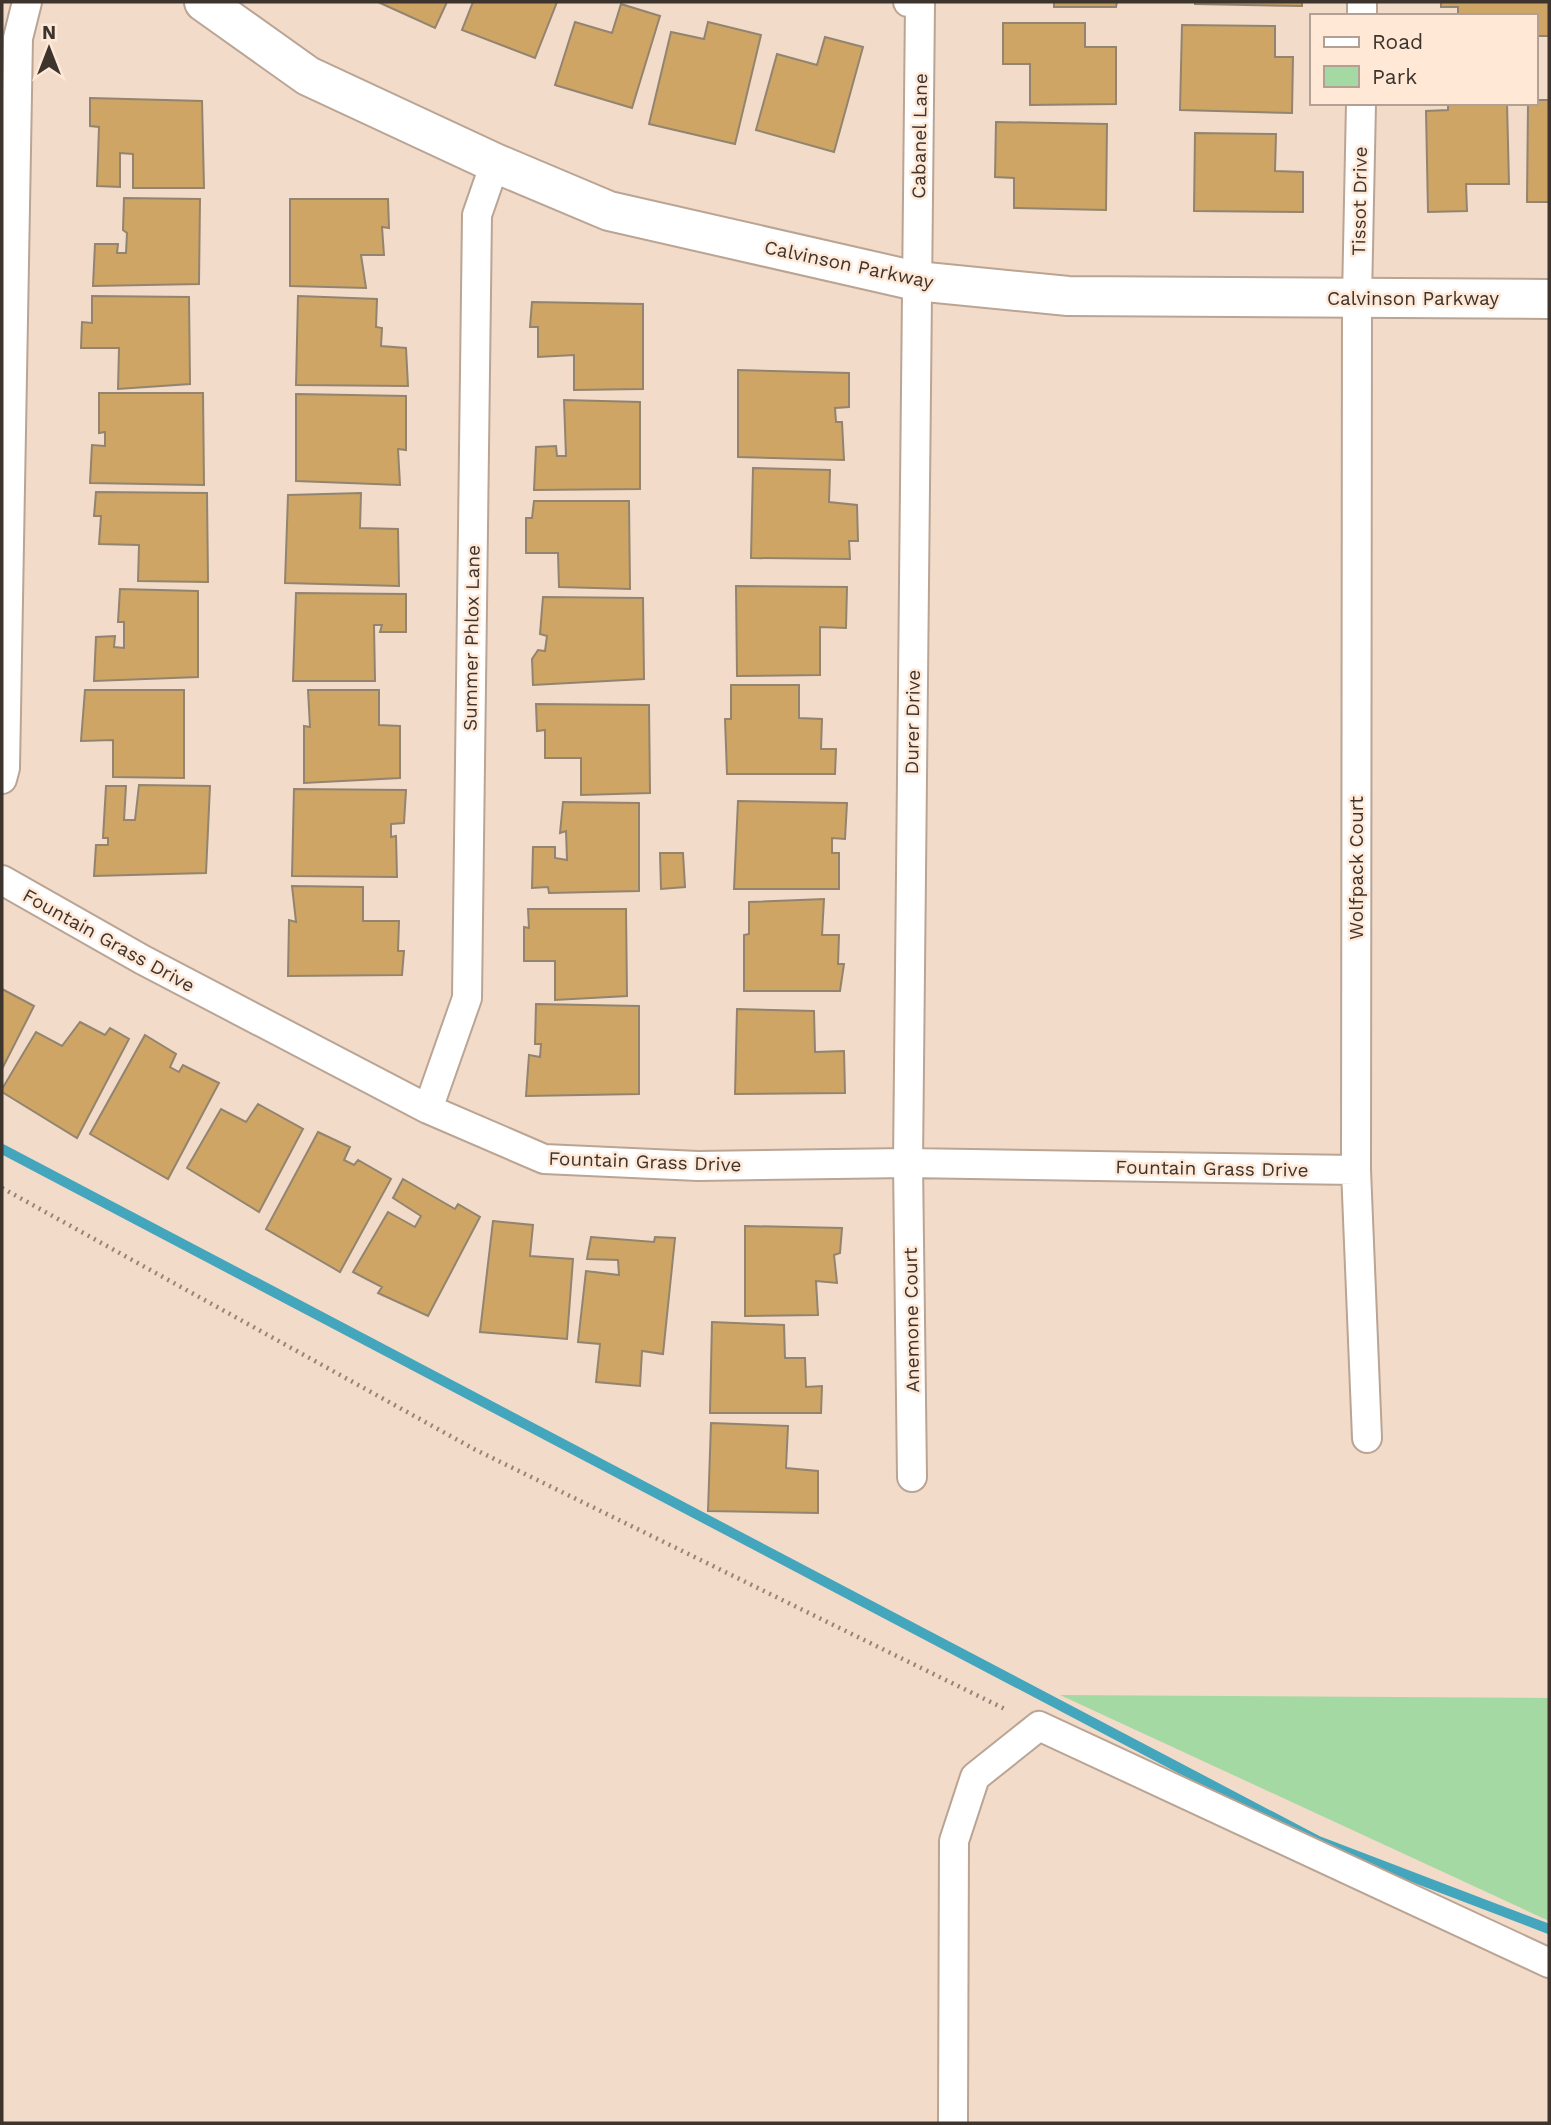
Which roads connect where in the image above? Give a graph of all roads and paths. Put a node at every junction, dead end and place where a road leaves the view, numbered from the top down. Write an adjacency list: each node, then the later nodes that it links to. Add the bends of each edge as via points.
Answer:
1 (27, 2): 9 (street, via 18,38)
2 (204, 2): 5 (main road, Calvinson Parkway, via 309,76)
3 (908, 2): 6 (street, Cabanel Lane, via 920,4)
4 (1361, 105): 7 (street, Tissot Drive)
5 (495, 163): 6 (main road, Calvinson Parkway, via 609,211); 11 (street, Summer Phlox Lane, via 477,215 467,998)
6 (916, 281): 7 (main road, Calvinson Parkway, via 1068,296); 12 (street, Durer Drive)
7 (1357, 298): 8 (main road, Calvinson Parkway); 13 (street, Wolfpack Court)
8 (1549, 299)
9 (2, 779)
10 (2, 880): 11 (street, Fountain Grass Drive, via 143,960)
11 (428, 1109): 12 (street, Fountain Grass Drive, via 544,1158 698,1166)
12 (908, 1163): 13 (street, Fountain Grass Drive); 16 (street, Anemone Court)
13 (1356, 1170): 15 (street, Wolfpack Court)
14 (2, 1188): 17 (path, via 474,1449)
15 (1367, 1438)
16 (912, 1477)
17 (1039, 1726): 18 (street); 19 (street, via 975,1776 954,1842)
18 (1549, 1963)
19 (953, 2123)

